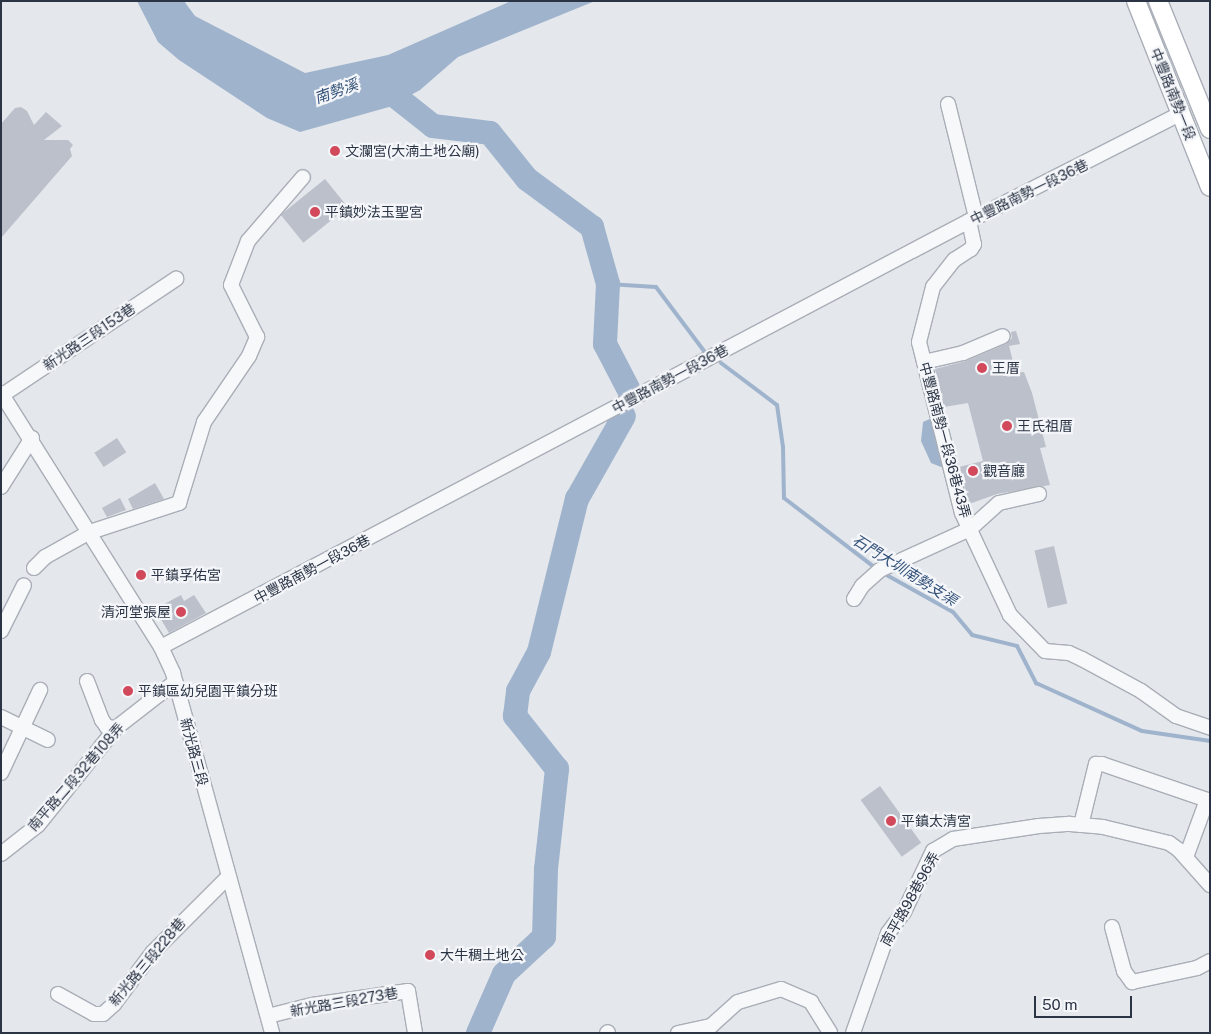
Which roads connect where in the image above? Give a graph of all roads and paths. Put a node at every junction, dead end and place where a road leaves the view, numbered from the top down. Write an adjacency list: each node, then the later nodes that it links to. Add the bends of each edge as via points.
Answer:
1 (1136, 1): 5 (main road, 中豐路南勢一段)
2 (1158, 1): 3 (main road, 中豐路南勢一段)
3 (1205, 102): 5 (main road); 6 (main road, 中豐路南勢一段)
4 (948, 104): 9 (street)
5 (1180, 114): 8 (main road, 中豐路南勢一段); 9 (street, 中豐路南勢一段36巷)
6 (1210, 129)
7 (303, 177): 18 (street, via 248,241 231,285 235,300 257,337 249,356 204,422 179,503)
8 (1210, 187)
9 (972, 219): 12 (street, 中豐路南勢一段36巷43弄, via 974,244 954,260 933,287 920,342); 23 (street, 中豐路南勢一段36巷)
10 (176, 279): 13 (street, 新光路三段153巷)
11 (1003, 336): 12 (street, via 963,353)
12 (924, 362): 17 (street, 中豐路南勢一段36巷43弄, via 962,513)
13 (2, 394): 14 (street, 新光路三段)
14 (32, 438): 15 (street); 18 (street, 新光路三段)
15 (1, 487)
16 (1039, 494): 17 (street, via 999,503)
17 (970, 529): 21 (street, via 875,574); 30 (street, 中豐路南勢一段36巷43弄, via 1010,615 1046,651 1082,659 1141,691 1176,716)
18 (90, 532): 19 (street, via 45,557); 23 (street, 新光路三段)
19 (34, 568)
20 (24, 585): 22 (street)
21 (854, 598)
22 (1, 632)
23 (161, 648): 25 (street, 新光路三段)
24 (87, 681): 29 (street, via 102,720 107,727)
25 (175, 682): 29 (street, 南平路二段32巷108弄); 36 (street, 新光路三段)
26 (40, 690): 28 (street)
27 (1, 717): 28 (street)
28 (24, 728): 31 (street); 32 (street)
29 (116, 728): 34 (street, 南平路二段32巷108弄, via 38,825)
30 (1210, 728)
31 (48, 740)
32 (1, 773)
33 (1082, 825): 35 (street, 南平路98巷96弄, via 1169,843); 35 (street, via 1096,764 1102,764 1208,800); 46 (street, 南平路98巷96弄, via 1039,826 953,839 933,851 904,912 888,933)
34 (1, 854)
35 (1186, 857): 37 (street, 南平路98巷96弄)
36 (228, 876): 40 (street, 新光路三段228巷, via 153,952 103,1014 94,1014); 41 (street, 新光路三段)
37 (1210, 885)
38 (1112, 927): 39 (street, via 1124,972 1132,982 1197,968)
39 (1210, 961)
40 (58, 994)
41 (268, 1016): 42 (street, 新光路三段); 43 (street, 新光路三段273巷, via 312,1005 408,991)
42 (272, 1033)
43 (415, 1033)
44 (678, 1033): 45 (street, via 711,1026 738,1002 781,989 811,1002)
45 (830, 1033)
46 (853, 1033)

